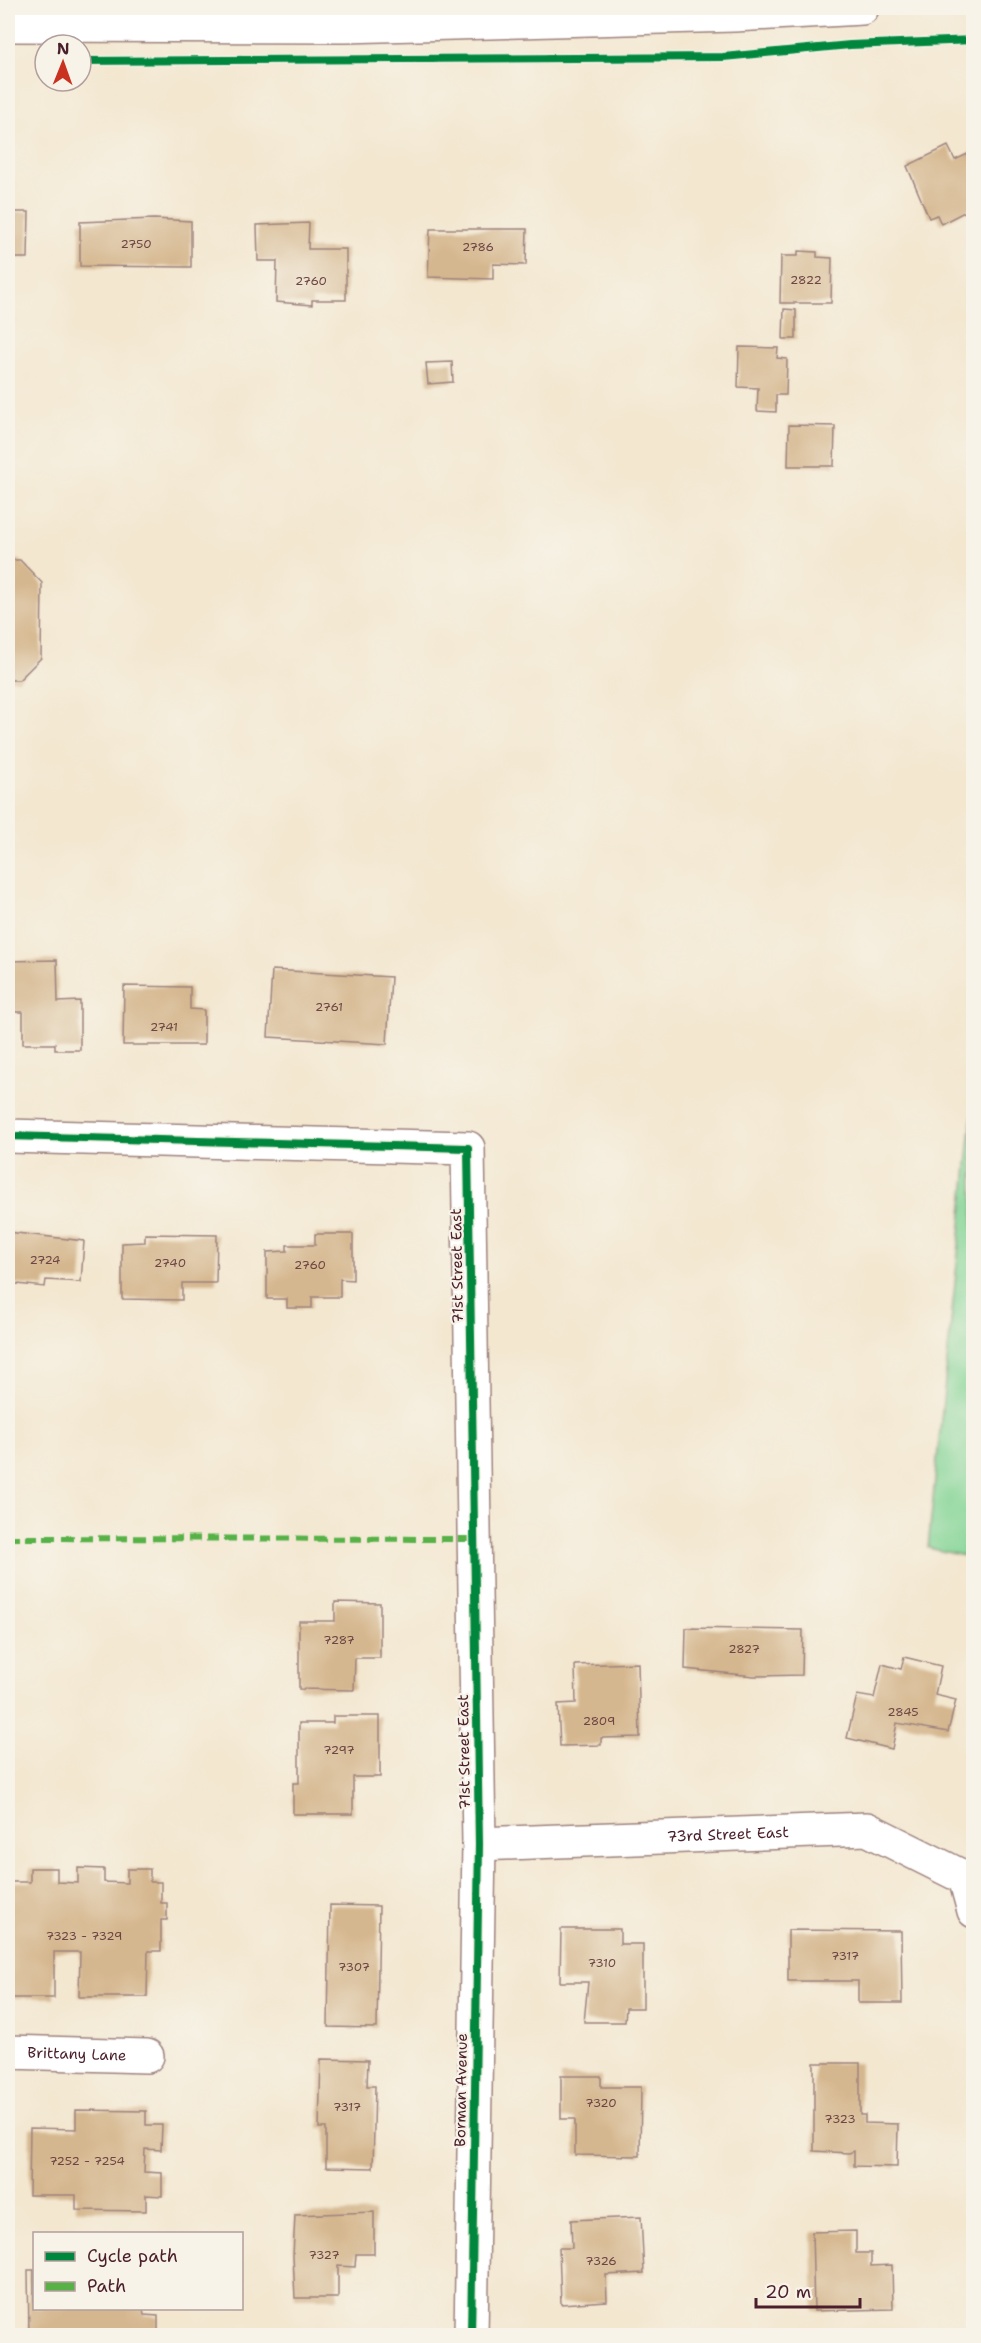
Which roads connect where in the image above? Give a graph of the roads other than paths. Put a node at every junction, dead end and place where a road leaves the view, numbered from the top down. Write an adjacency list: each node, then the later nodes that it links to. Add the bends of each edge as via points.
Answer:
1 (862, 8): 2 (street, via 345,26)
2 (8, 25)
3 (8, 1136): 4 (street, 71st Street East, via 468,1148)
4 (479, 1844): 5 (street, 73rd Street East, via 867,1830 965,1878); 8 (street, Borman Avenue)
5 (974, 1911)
6 (8, 2052): 7 (street, Brittany Lane)
7 (147, 2056)
8 (471, 2336)

